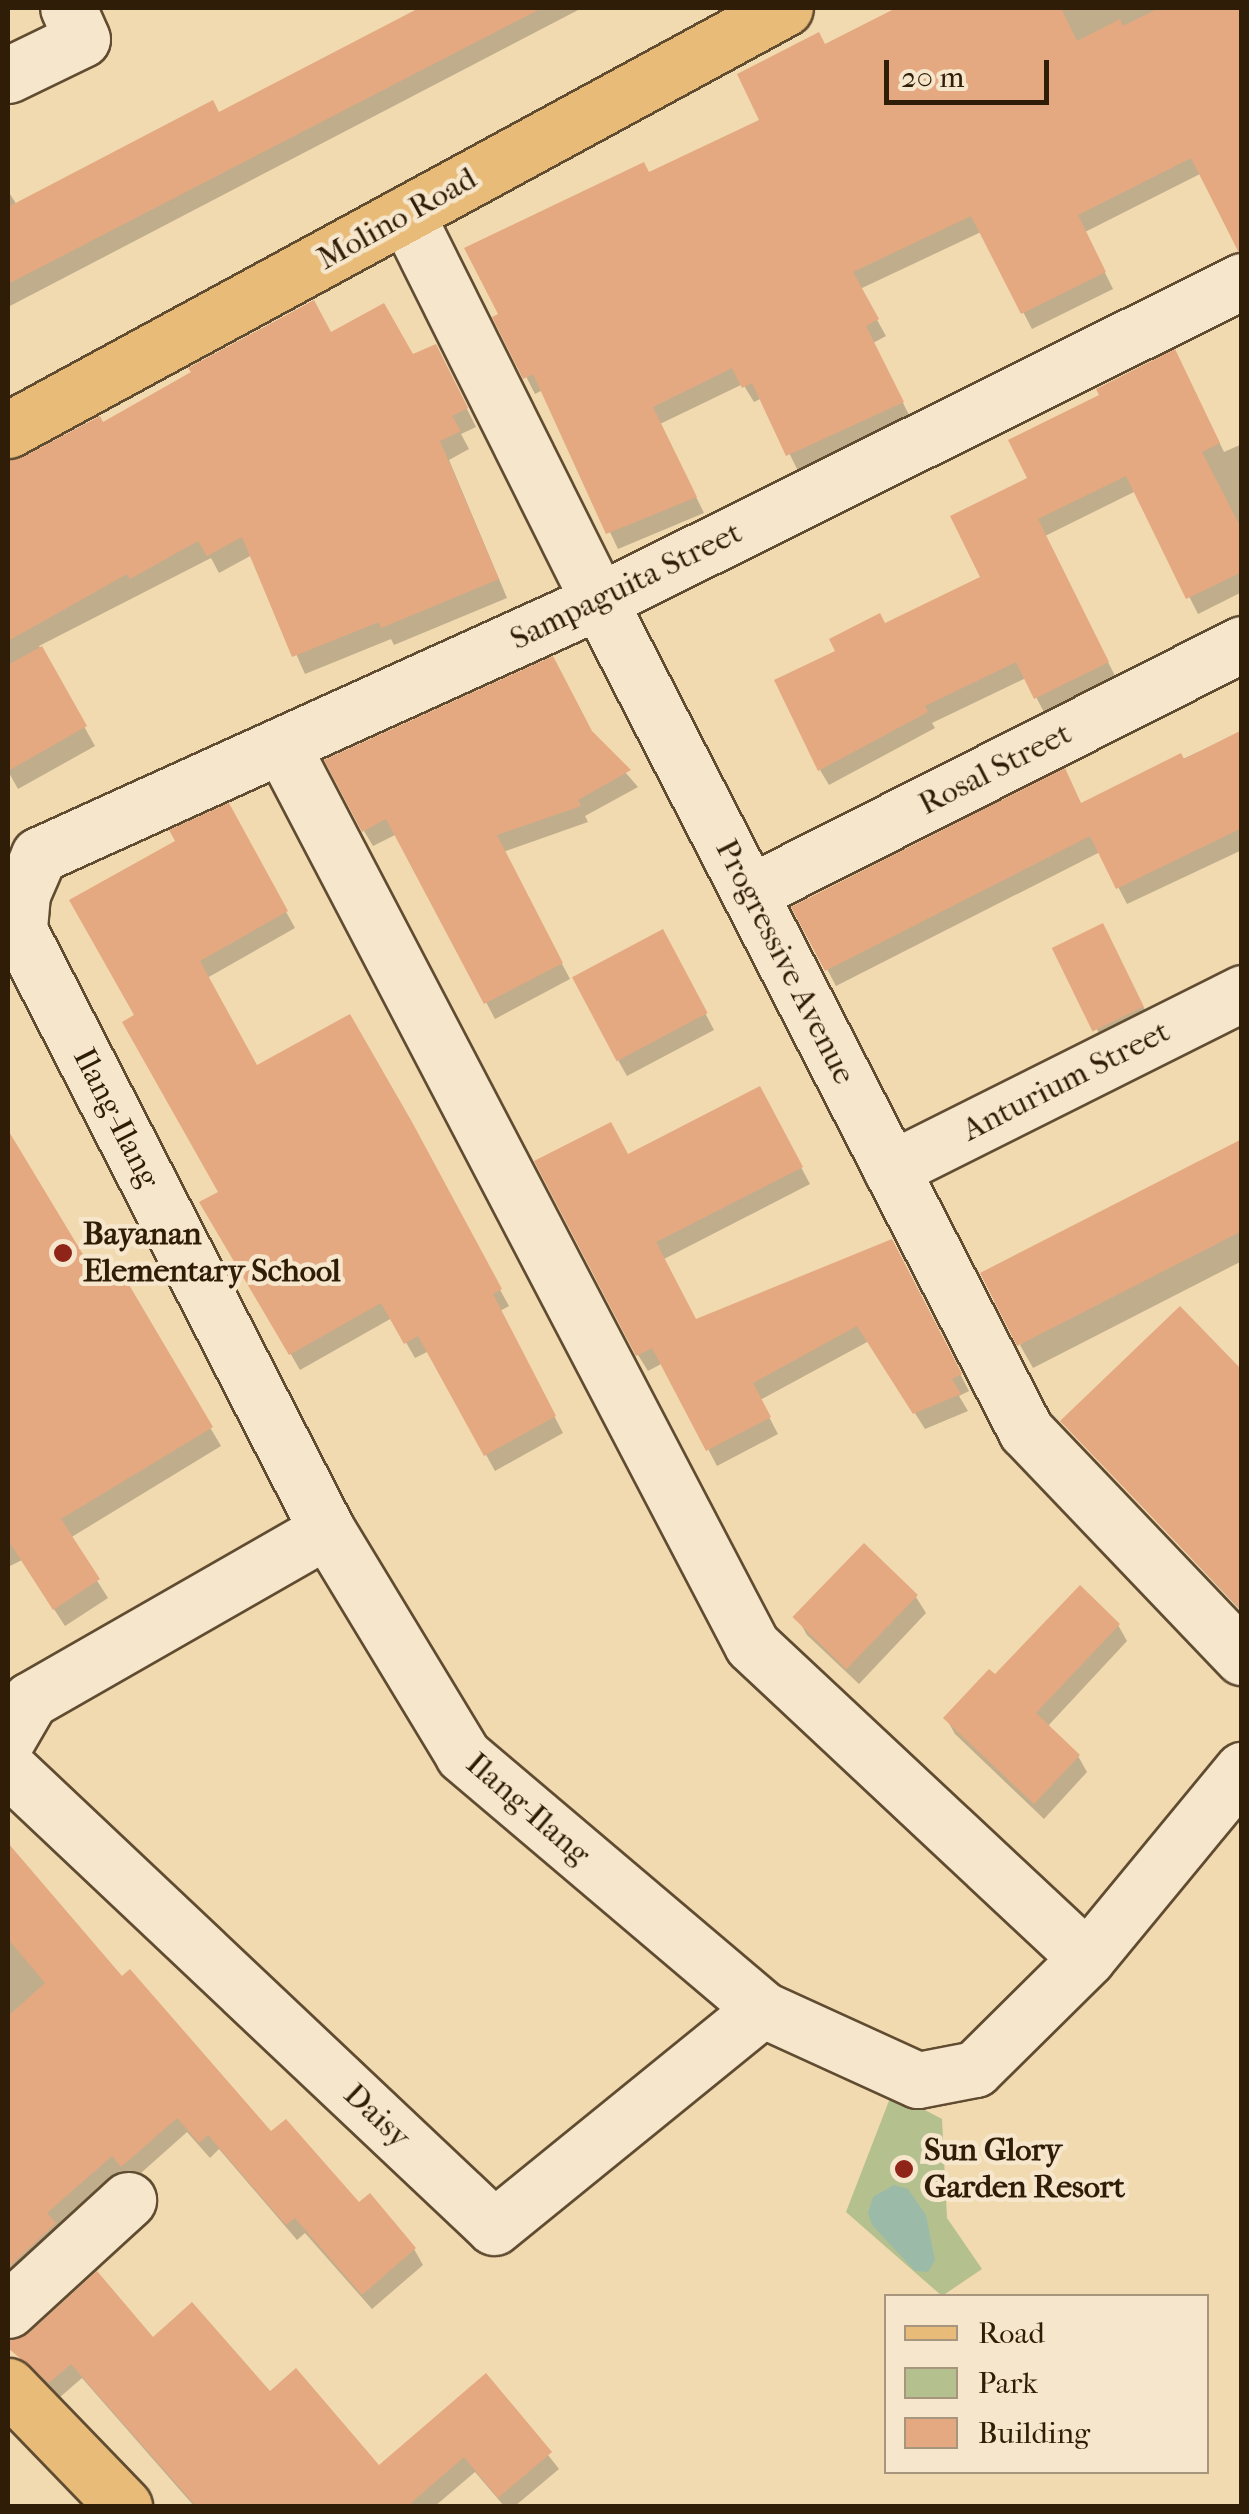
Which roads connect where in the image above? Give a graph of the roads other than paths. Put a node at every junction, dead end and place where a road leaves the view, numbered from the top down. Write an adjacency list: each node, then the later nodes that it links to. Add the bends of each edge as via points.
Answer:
1 (786, 8): 4 (main road, Molino Road)
2 (76, 23): 3 (street)
3 (8, 75)
4 (406, 214): 6 (main road, Molino Road); 7 (street, Progressive Avenue)
5 (1242, 281): 7 (street, Sampaguita Street)
6 (8, 430)
7 (599, 601): 9 (street, Sampaguita Street); 10 (street, Progressive Avenue)
8 (1242, 644): 10 (street, Rosal Street)
9 (282, 746): 11 (street, Sampaguita Street, via 39,856); 19 (street, via 752,1645)
10 (749, 893): 13 (street, Progressive Avenue)
11 (22, 894): 14 (street, Ilang-Ilang, via 20,930)
12 (1242, 993): 13 (street, Anturium Street)
13 (891, 1169): 15 (street, Progressive Avenue, via 1026,1431)
14 (327, 1530): 16 (street, via 30,1700); 20 (street, Ilang-Ilang, via 462,1755)
15 (1242, 1657)
16 (8, 1738)
17 (8, 1768): 20 (street, Daisy, via 494,2227)
18 (1242, 1770): 19 (street, Ilang-Ilang)
19 (1087, 1958): 20 (street, Ilang-Ilang, via 975,2068 918,2080)
20 (762, 2009)
21 (128, 2200): 22 (street)
22 (8, 2310)
23 (8, 2386): 24 (main road)
24 (124, 2506)

